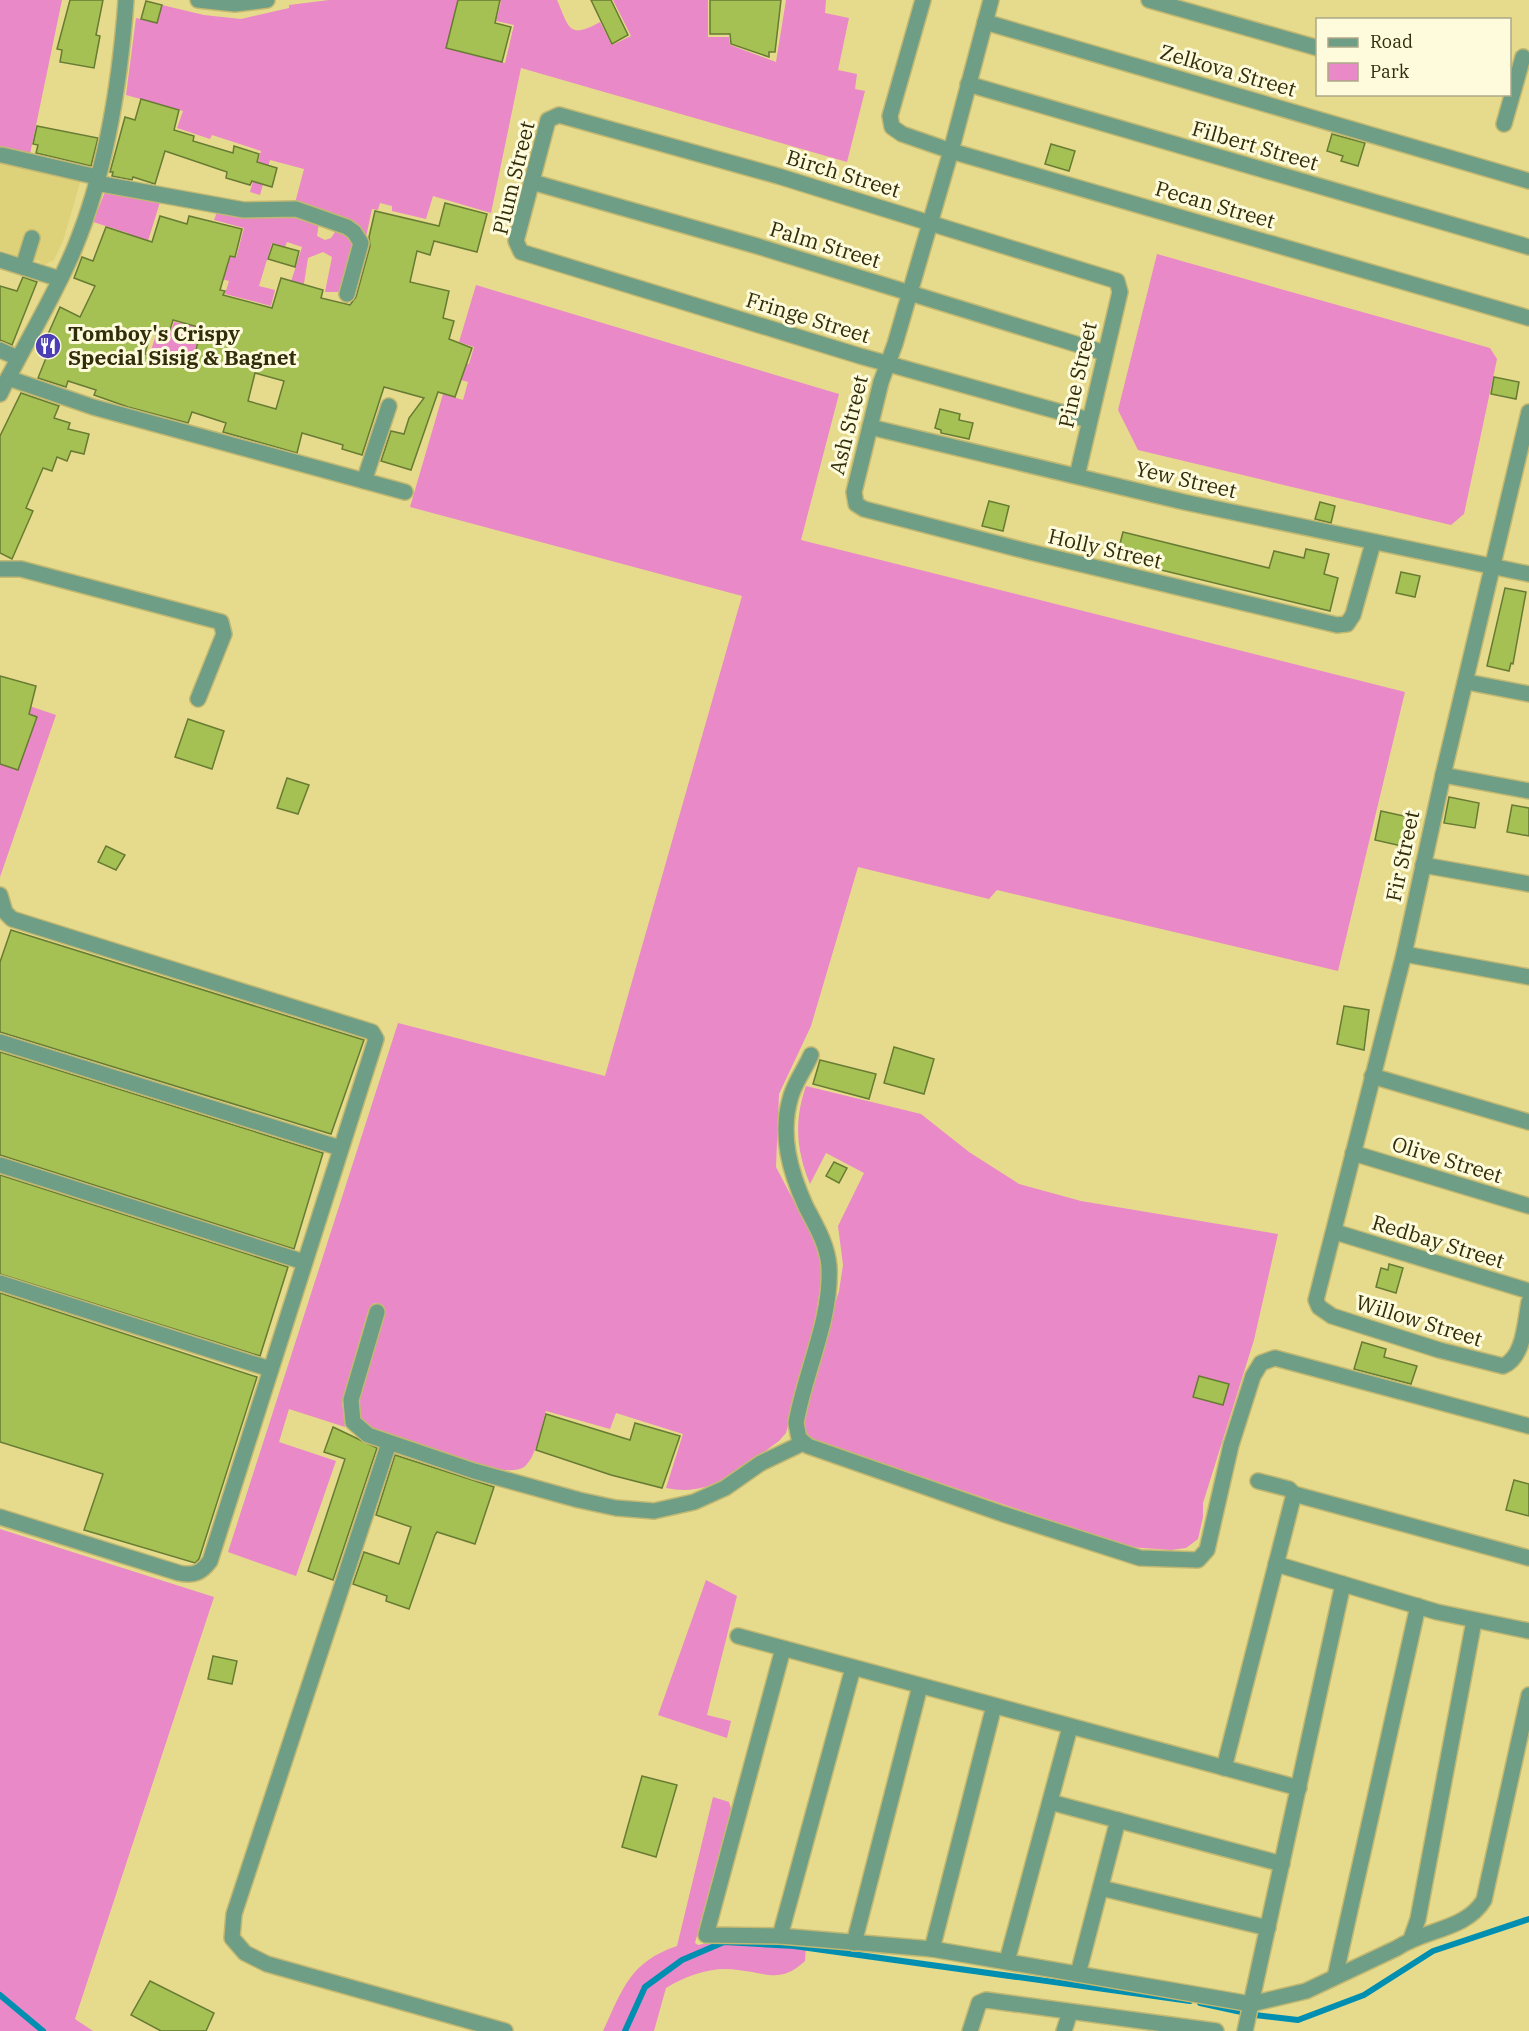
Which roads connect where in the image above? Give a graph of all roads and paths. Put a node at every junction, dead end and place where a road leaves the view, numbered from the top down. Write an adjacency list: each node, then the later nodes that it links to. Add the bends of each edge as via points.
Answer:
1 (126, 0): 17 (street, via 115,95)
2 (198, 0): 3 (street, via 235,4)
3 (267, 0)
4 (923, 0): 15 (street, Pecan Street, via 890,116 892,127)
5 (991, 0): 7 (street, Ash Street)
6 (1149, 0): 8 (street)
7 (984, 22): 10 (street, Ash Street); 18 (street, Zelkova Street)
8 (1316, 48)
9 (1520, 57): 11 (street)
10 (968, 84): 15 (street, Ash Street); 22 (street, Filbert Street)
11 (1511, 95)
12 (1511, 96): 14 (street)
13 (551, 116): 19 (street, Plum Street); 20 (street, Birch Street, via 559,115)
14 (1504, 124)
15 (951, 151): 20 (street, Ash Street); 30 (street, Pecan Street)
16 (2, 155): 17 (street)
17 (97, 180): 26 (street); 29 (street, via 244,210 296,209 334,221 354,231 360,243)
18 (1529, 181)
19 (532, 182): 23 (street, Plum Street, via 516,241); 28 (street, Palm Street)
20 (929, 222): 27 (street, Birch Street, via 1114,279); 28 (street, Ash Street)
21 (32, 238): 25 (street)
22 (1529, 247)
23 (518, 249): 34 (street, Fringe Street, via 524,254)
24 (0, 260): 25 (street)
25 (23, 267): 26 (street)
26 (60, 279): 33 (street)
27 (1120, 285): 32 (street, Pine Street)
28 (909, 293): 32 (street, Palm Street); 34 (street, Ash Street)
29 (347, 294)
30 (1529, 318)
31 (0, 350): 33 (street)
32 (1104, 353): 39 (street, Pine Street)
33 (18, 358): 35 (street)
34 (888, 363): 39 (street, Fringe Street); 40 (street, Ash Street)
35 (8, 378): 36 (street); 43 (street, via 93,407)
36 (0, 394)
37 (389, 406): 43 (street)
38 (1529, 412): 41 (street, Fir Street)
39 (1089, 420): 42 (street, Pine Street)
40 (870, 427): 42 (street, Yew Street); 45 (street, Ash Street, via 854,492)
41 (1524, 461): 47 (street, Fir Street)
42 (1077, 476): 46 (street, Yew Street)
43 (364, 481): 44 (street)
44 (405, 492)
45 (856, 504): 46 (street, Holly Street, via 1030,552 1337,625 1347,624 1353,615)
46 (1372, 543): 47 (street, Yew Street)
47 (1493, 567): 49 (street, Yew Street); 50 (street, Fir Street)
48 (0, 569): 52 (street, via 21,569 221,622 224,634)
49 (1529, 574)
50 (1467, 682): 51 (street); 53 (street, Fir Street)
51 (1529, 694)
52 (198, 699)
53 (1443, 775): 54 (street); 55 (street, Fir Street)
54 (1529, 791)
55 (1423, 865): 56 (street); 60 (street, Fir Street)
56 (1529, 884)
57 (0, 895): 58 (street)
58 (5, 912): 59 (street); 66 (street, via 12,919 372,1032 375,1039)
59 (0, 928)
60 (1404, 954): 61 (street); 64 (street, Fir Street)
61 (1529, 978)
62 (0, 1041): 66 (street)
63 (811, 1055): 80 (street, via 791,1095 785,1132 793,1172 821,1234 829,1264 826,1305 796,1423)
64 (1372, 1076): 65 (street); 67 (street, Fir Street)
65 (1529, 1122)
66 (340, 1148): 71 (street)
67 (1353, 1153): 69 (street, Olive Street); 70 (street, Fir Street)
68 (0, 1165): 71 (street)
69 (1529, 1206)
70 (1335, 1232): 73 (street, Redbay Street); 75 (street, Fir Street, via 1317,1292)
71 (304, 1262): 77 (street)
72 (0, 1283): 77 (street)
73 (1529, 1291)
74 (1529, 1302): 75 (street, Willow Street, via 1517,1354 1509,1364 1496,1366 1332,1316)
75 (1318, 1307)
76 (377, 1312): 79 (street, via 351,1400 351,1412 358,1428)
77 (270, 1369): 83 (street, via 210,1561 203,1570 191,1575 179,1573)
78 (1529, 1426): 80 (street, via 1359,1378 1268,1359 1253,1376 1231,1445 1207,1550 1198,1560 1140,1558)
79 (389, 1443): 80 (street, via 579,1500 654,1511 694,1502 725,1488 761,1463); 115 (street, via 234,1914 232,1938 245,1953 267,1964)
80 (803, 1443)
81 (1258, 1481): 82 (street)
82 (1294, 1494): 84 (street); 85 (street)
83 (0, 1517)
84 (1529, 1558)
85 (1276, 1564): 86 (street); 97 (street)
86 (1343, 1584): 87 (street); 98 (street)
87 (1418, 1606): 88 (street); 110 (street)
88 (1474, 1621): 89 (street); 105 (street)
89 (1529, 1630)
90 (738, 1636): 91 (street)
91 (783, 1649): 92 (street); 104 (street, via 706,1935)
92 (853, 1668): 93 (street); 104 (street)
93 (920, 1686): 95 (street); 106 (street)
94 (1529, 1695): 105 (street, via 1484,1900 1463,1921)
95 (994, 1706): 96 (street); 107 (street)
96 (1070, 1727): 97 (street); 99 (street)
97 (1224, 1768): 98 (street)
98 (1299, 1788): 101 (street)
99 (1050, 1802): 100 (street); 108 (street)
100 (1118, 1820): 101 (street); 102 (street)
101 (1282, 1864): 103 (street)
102 (1101, 1888): 103 (street); 109 (street)
103 (1268, 1928): 111 (street)
104 (780, 1936): 106 (street)
105 (1411, 1939): 110 (street)
106 (854, 1943): 107 (street)
107 (932, 1949): 108 (street)
108 (1007, 1961): 109 (street)
109 (1078, 1974): 111 (street)
110 (1335, 1977): 111 (street, via 1306,1991)
111 (1250, 2007): 114 (street)
112 (1070, 2012): 113 (street); 116 (street, via 984,2000); 117 (street)
113 (1156, 2027): 118 (street)
114 (1245, 2030)
115 (505, 2031)
116 (970, 2031)
117 (1064, 2031)
118 (1216, 2031)

